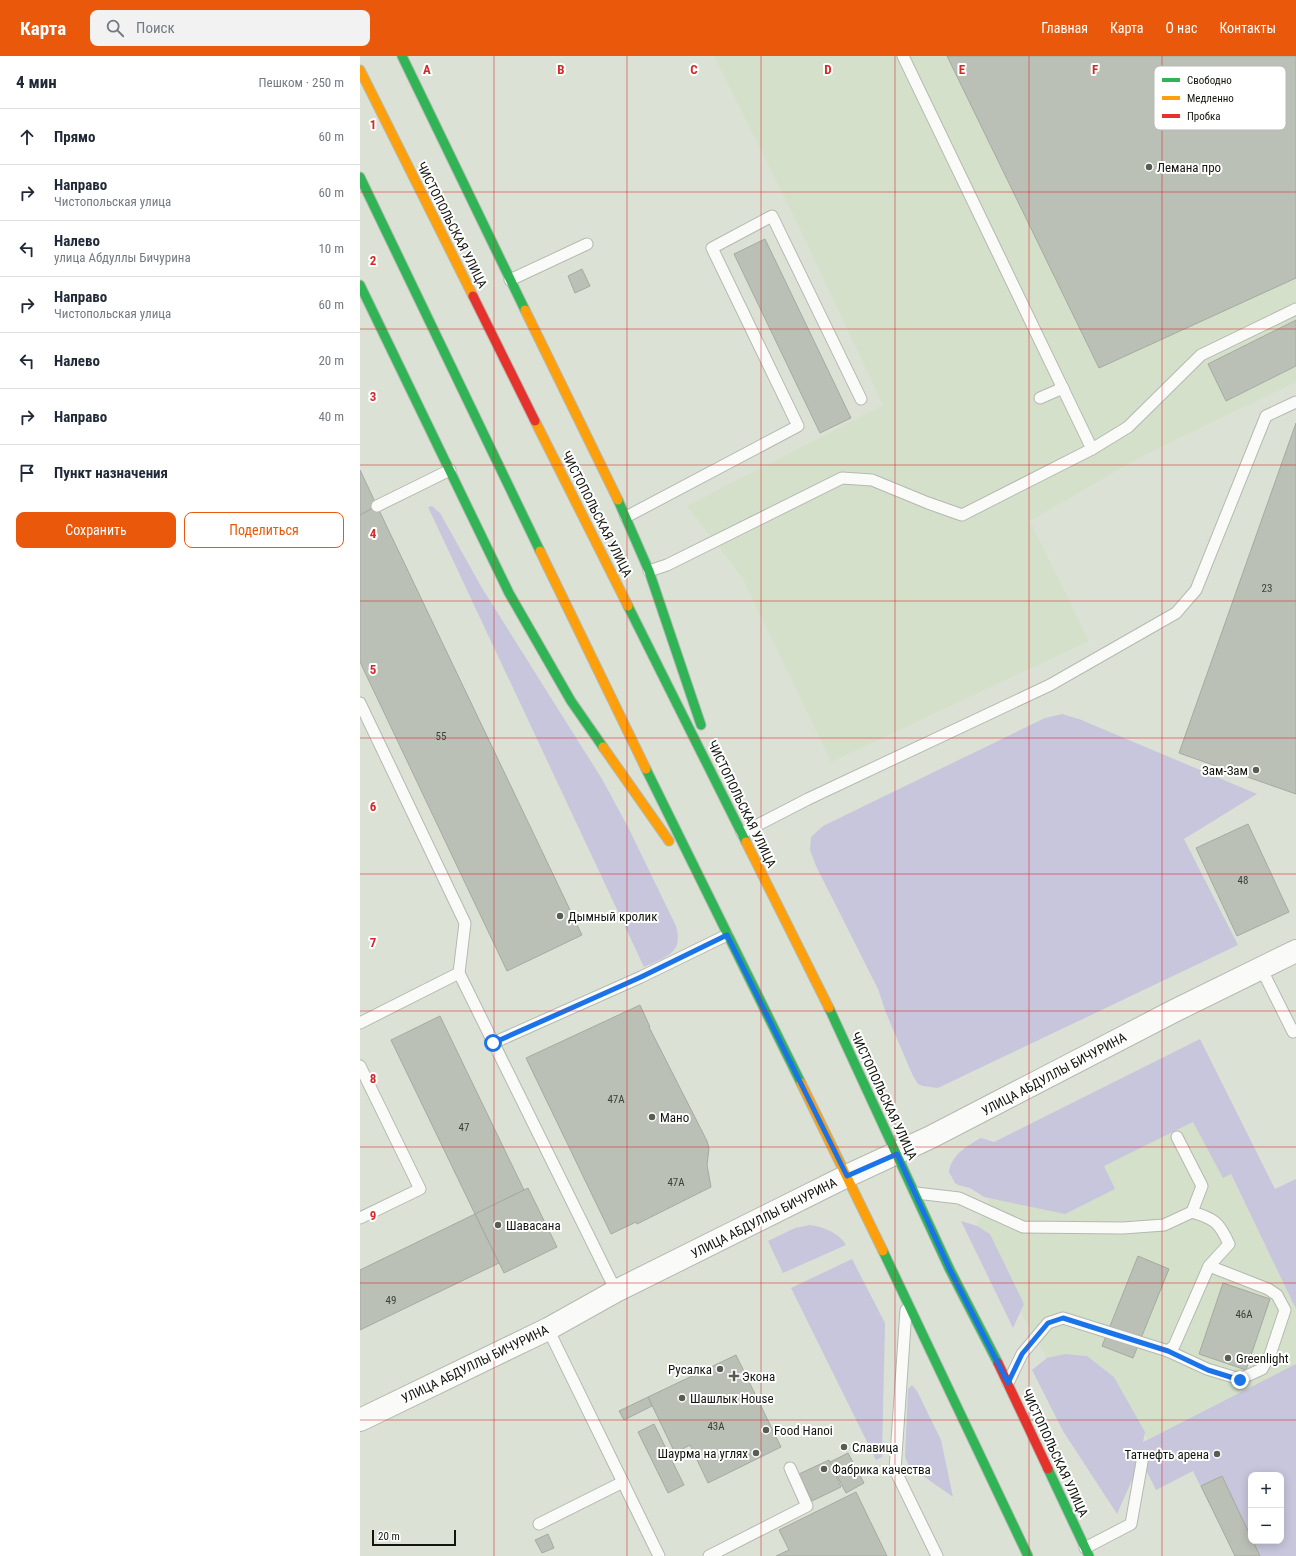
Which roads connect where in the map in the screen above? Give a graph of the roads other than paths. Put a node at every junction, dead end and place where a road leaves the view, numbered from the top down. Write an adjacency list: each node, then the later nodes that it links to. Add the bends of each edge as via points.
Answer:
1 (402, 56): 6 (main road)
2 (903, 56): 9 (lane)
3 (360, 70): 19 (main road, ЧИСТОПОЛЬСКАЯ УЛИЦА)
4 (360, 177): 21 (main road)
5 (587, 244): 6 (lane)
6 (510, 280): 16 (main road)
7 (360, 285): 14 (main road)
8 (1296, 309): 13 (lane, via 1201,356 1128,427)
9 (1063, 388): 10 (lane); 13 (lane)
10 (1040, 398)
11 (861, 399): 16 (lane, via 772,216 712,248 798,426)
12 (1296, 402): 20 (lane, via 1266,416 1196,590 1176,613 1050,685 808,799)
13 (1092, 449): 17 (lane, via 962,514 928,504 872,480 842,478 667,565)
14 (450, 470): 15 (lane); 21 (main road, via 509,593 571,701)
15 (377, 506)
16 (626, 517): 17 (main road)
17 (649, 571): 19 (main road)
18 (360, 703): 25 (lane, via 465,923)
19 (728, 804): 20 (main road, ЧИСТОПОЛЬСКАЯ УЛИЦА)
20 (742, 833): 31 (main road, ЧИСТОПОЛЬСКАЯ УЛИЦА, via 830,1009)
21 (707, 896): 22 (main road)
22 (727, 935): 28 (lane, via 641,977); 32 (main road)
23 (1296, 951): 24 (street, УЛИЦА АБДУЛЛЫ БИЧУРИНА)
24 (1261, 968): 27 (lane, via 1293,1032); 31 (street, УЛИЦА АБДУЛЛЫ БИЧУРИНА)
25 (459, 973): 26 (lane); 28 (lane)
26 (360, 1023)
27 (1296, 1030)
28 (493, 1043): 37 (lane)
29 (360, 1066): 35 (lane, via 420,1189)
30 (1177, 1137): 34 (lane, via 1202,1186)
31 (897, 1154): 32 (street, УЛИЦА АБДУЛЛЫ БИЧУРИНА); 33 (main road, ЧИСТОПОЛЬСКАЯ УЛИЦА)
32 (847, 1176): 37 (street, УЛИЦА АБДУЛЛЫ БИЧУРИНА); 38 (main road)
33 (916, 1193): 34 (lane, via 959,1198 1024,1226 1157,1226); 41 (main road, ЧИСТОПОЛЬСКАЯ УЛИЦА, via 950,1270)
34 (1192, 1212): 36 (lane, via 1217,1222 1229,1244)
35 (360, 1218)
36 (1209, 1266): 40 (lane, via 1174,1346); 40 (lane, via 1277,1294 1285,1310 1270,1354 1262,1370 1240,1380 1208,1370)
37 (616, 1291): 39 (street, УЛИЦА АБДУЛЛЫ БИЧУРИНА)
38 (906, 1299): 50 (lane, via 896,1470); 51 (main road)
39 (548, 1329): 42 (street, УЛИЦА АБДУЛЛЫ БИЧУРИНА); 45 (lane)
40 (1168, 1351): 41 (lane, via 1063,1318 1048,1323 1022,1354)
41 (1008, 1383): 47 (main road, ЧИСТОПОЛЬСКАЯ УЛИЦА)
42 (360, 1420)
43 (1142, 1462): 47 (lane, via 1131,1524)
44 (790, 1468): 49 (lane, via 807,1506)
45 (623, 1482): 46 (lane); 48 (lane)
46 (539, 1524)
47 (1087, 1552)
48 (659, 1556)
49 (709, 1556)
50 (937, 1556)
51 (1028, 1556)

